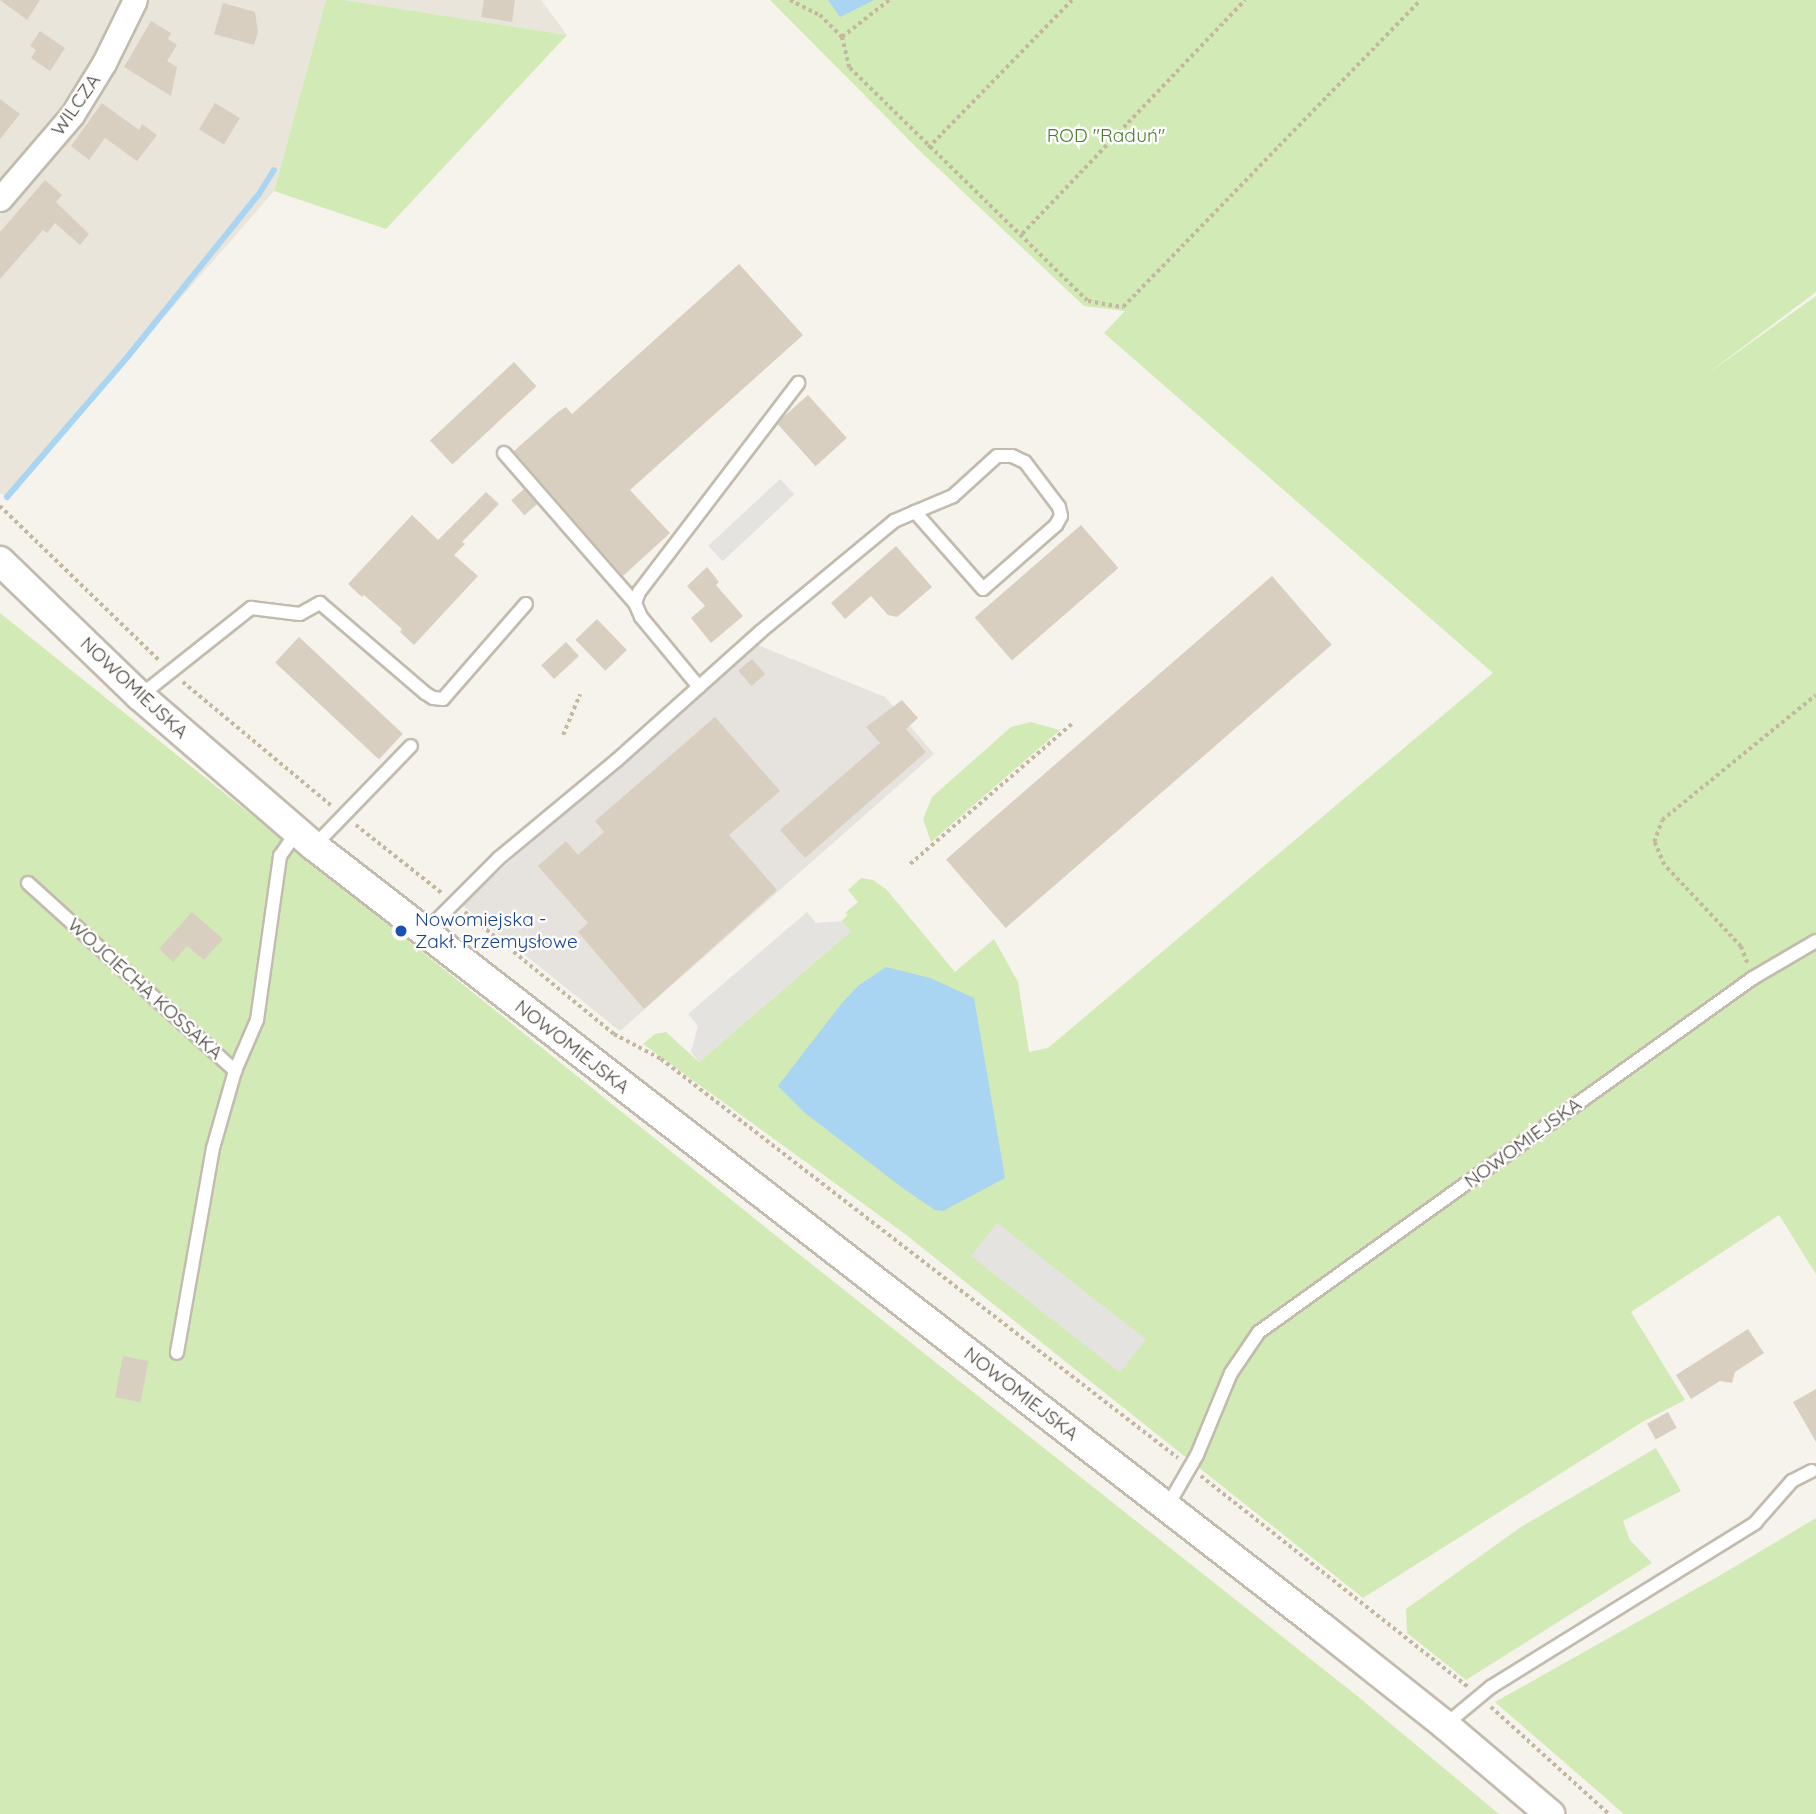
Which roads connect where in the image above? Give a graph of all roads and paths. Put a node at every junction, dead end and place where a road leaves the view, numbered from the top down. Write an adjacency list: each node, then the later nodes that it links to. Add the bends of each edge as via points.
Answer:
1 (135, 0): 9 (street, WILCZA, via 72,115)
2 (790, 0): 7 (path, via 820,15)
3 (889, 0): 7 (path)
4 (1072, 0): 8 (path)
5 (1245, 0): 10 (path)
6 (1420, 0): 10 (path, via 1123,307 1088,301)
7 (842, 37): 8 (path, via 850,68)
8 (929, 148): 10 (path)
9 (0, 199)
10 (1022, 234)
11 (798, 383): 16 (lane)
12 (504, 453): 16 (lane)
13 (0, 506): 18 (path)
14 (915, 512): 14 (lane, via 953,496 997,456 1012,456 1025,462 1061,516 983,589); 19 (lane, via 894,521)
15 (0, 561): 22 (street, NOWOMIEJSKA)
16 (635, 603): 19 (lane, via 641,617)
17 (526, 604): 18 (lane, via 443,699 425,693 320,603 300,614 251,608)
18 (172, 673): 22 (lane); 26 (path)
19 (699, 687): 30 (lane)
20 (580, 694): 24 (path)
21 (1816, 695): 33 (path, via 1662,820 1654,842 1664,865 1741,947)
22 (140, 696): 27 (street, NOWOMIEJSKA)
23 (1073, 723): 28 (path)
24 (563, 735)
25 (411, 746): 26 (lane)
26 (344, 816): 27 (lane); 30 (path)
27 (306, 839): 31 (street, NOWOMIEJSKA); 34 (lane, via 280,856 257,1020)
28 (910, 864)
29 (28, 883): 34 (lane, WOJCIECHA KOSSAKA)
30 (452, 902): 31 (lane); 36 (path, via 614,1034 661,1059)
31 (425, 932): 38 (street, NOWOMIEJSKA)
32 (1816, 942): 33 (lane, NOWOMIEJSKA)
33 (1753, 978): 36 (lane, NOWOMIEJSKA, via 1259,1332 1231,1373)
34 (235, 1071): 35 (lane, WOJCIECHA KOSSAKA, via 213,1148)
35 (177, 1353)
36 (1190, 1468): 38 (lane, NOWOMIEJSKA); 39 (path)
37 (1812, 1471): 39 (lane, via 1792,1481 1755,1522)
38 (1167, 1507): 40 (street, NOWOMIEJSKA)
39 (1479, 1697): 40 (lane); 42 (path)
40 (1445, 1725): 41 (street, NOWOMIEJSKA)
41 (1550, 1814)
42 (1609, 1814)

